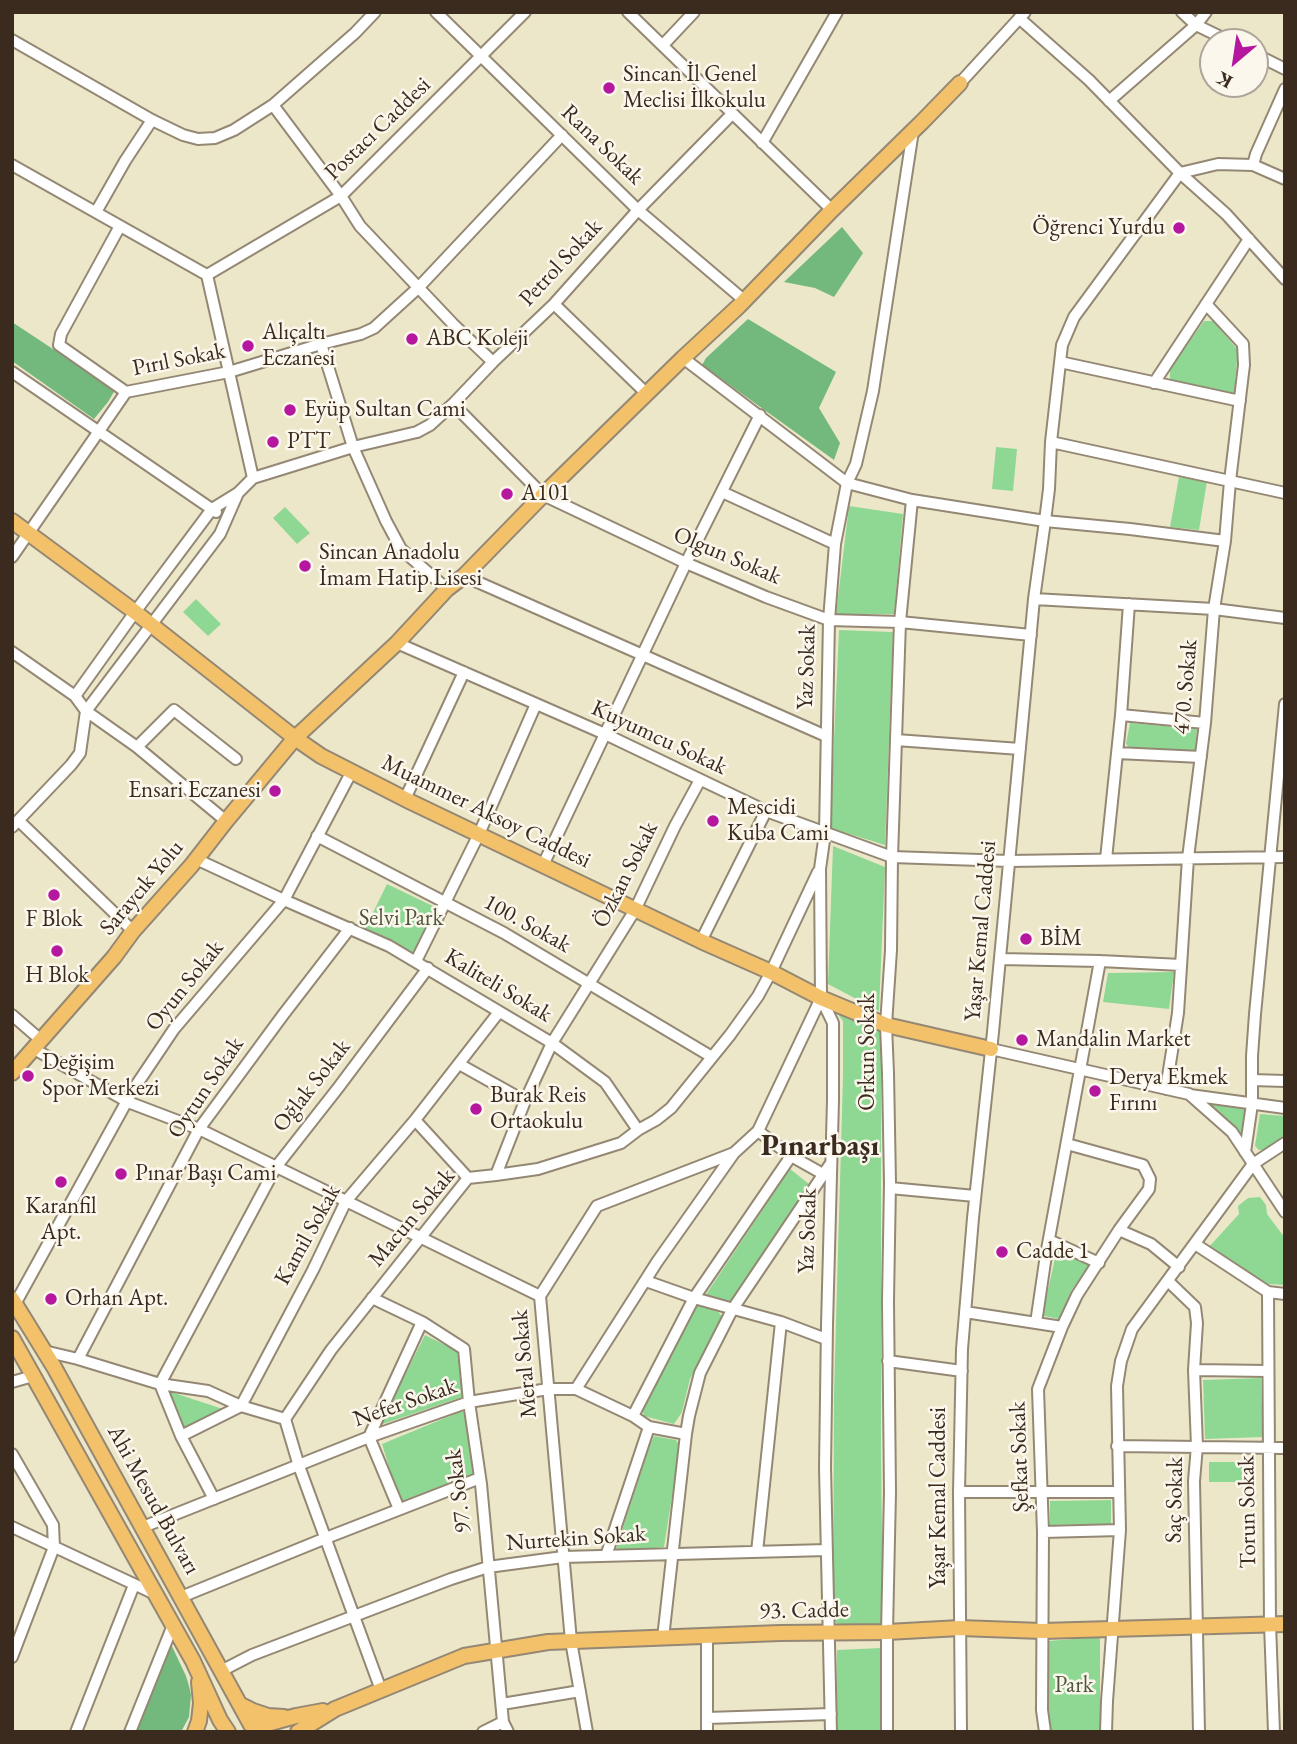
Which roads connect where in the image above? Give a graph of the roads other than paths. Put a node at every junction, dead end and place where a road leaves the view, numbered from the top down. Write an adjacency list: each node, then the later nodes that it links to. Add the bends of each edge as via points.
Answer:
1 (375, 12): 20 (street)
2 (436, 12): 14 (street, Rana Sokak)
3 (525, 12): 14 (street, Postacı Caddesi)
4 (628, 12): 13 (street)
5 (694, 12): 13 (street)
6 (837, 12): 25 (street)
7 (1182, 12): 10 (street)
8 (1206, 12): 10 (street)
9 (1022, 15): 17 (street); 19 (street)
10 (1196, 25): 11 (street); 19 (street)
11 (1202, 28)
12 (12, 40): 22 (street)
13 (663, 45): 21 (street)
14 (482, 56): 24 (street, Rana Sokak); 30 (street, Postacı Caddesi)
15 (1269, 61): 16 (street)
16 (1285, 69)
17 (960, 83): 23 (main road, Saraycık Yolu)
18 (1285, 89): 27 (street)
19 (1109, 101): 28 (street)
20 (273, 105): 22 (street, via 215,138 183,135); 30 (street)
21 (732, 114): 25 (street); 31 (street, Petrol Sokak)
22 (152, 120): 33 (street)
23 (914, 131): 32 (main road, Saraycık Yolu); 59 (street, Yaz Sokak, via 873,391)
24 (562, 135): 31 (street, Rana Sokak); 38 (street, Pırıl Sokak)
25 (762, 143): 32 (street)
26 (12, 165): 33 (street)
27 (1253, 165): 28 (street, via 1218,164); 29 (street)
28 (1180, 173): 35 (street); 45 (street, Yaşar Kemal Caddesi, via 1074,317)
29 (1285, 179)
30 (341, 196): 36 (street, Postacı Caddesi); 38 (street, via 360,226)
31 (638, 210): 39 (street, Rana Sokak); 40 (street, Petrol Sokak)
32 (832, 210): 39 (main road, Saraycık Yolu)
33 (96, 212): 34 (street)
34 (120, 226): 36 (street); 49 (street, via 59,345)
35 (1249, 239): 37 (street); 41 (street)
36 (207, 275): 47 (street)
37 (1285, 279)
38 (419, 287): 42 (street, Pırıl Sokak, via 374,328); 44 (street)
39 (745, 301): 43 (main road, Saraycık Yolu)
40 (554, 304): 44 (street, Petrol Sokak); 50 (street)
41 (1206, 304): 48 (street); 51 (street, 470. Sokak, via 1243,344)
42 (321, 344): 47 (street, Pırıl Sokak); 56 (street)
43 (683, 358): 50 (main road, Saraycık Yolu); 53 (street)
44 (493, 362): 52 (street, Petrol Sokak)
45 (1060, 362): 48 (street); 55 (street, Yaşar Kemal Caddesi)
46 (12, 372): 54 (street)
47 (229, 372): 49 (street, Pırıl Sokak); 57 (street)
48 (1154, 383): 51 (street)
49 (126, 392): 54 (street, Pırıl Sokak)
50 (647, 394): 63 (main road, Saraycık Yolu)
51 (1240, 401): 58 (street, 470. Sokak)
52 (453, 404): 56 (street, Petrol Sokak, via 417,432); 63 (street, Olgun Sokak)
53 (760, 415): 59 (street); 60 (street)
54 (99, 430): 65 (street); 69 (street, Pırıl Sokak)
55 (1051, 442): 58 (street); 68 (street, Yaşar Kemal Caddesi)
56 (353, 447): 57 (street, Petrol Sokak); 75 (street, via 401,550)
57 (253, 478): 61 (street)
58 (1230, 481): 62 (street); 70 (street, 470. Sokak)
59 (847, 483): 64 (street); 71 (street, Yaz Sokak)
60 (722, 492): 71 (street); 73 (street)
61 (238, 493): 65 (street); 66 (street)
62 (1285, 493)
63 (543, 495): 73 (street, Olgun Sokak); 74 (main road, Saraycık Yolu)
64 (912, 500): 68 (street); 82 (street, Orkun Sokak)
65 (212, 509): 66 (street); 79 (street)
66 (226, 520): 83 (street)
67 (12, 521): 69 (main road, Muammer Aksoy Caddesi)
68 (1045, 521): 70 (street); 76 (street, Yaşar Kemal Caddesi)
69 (30, 534): 72 (street, Pırıl Sokak); 79 (main road, Muammer Aksoy Caddesi)
70 (1225, 541): 78 (street, 470. Sokak)
71 (835, 544): 81 (street, Yaz Sokak)
72 (12, 557)
73 (686, 563): 81 (street, Olgun Sokak); 87 (street)
74 (464, 576): 75 (main road, Saraycık Yolu); 87 (street)
75 (447, 589): 85 (main road, Saraycık Yolu)
76 (1034, 599): 77 (street); 84 (street, Yaşar Kemal Caddesi)
77 (1129, 604): 78 (street); 93 (street)
78 (1214, 609): 80 (street); 94 (street, 470. Sokak)
79 (135, 611): 83 (main road, Muammer Aksoy Caddesi); 89 (street)
80 (1285, 618)
81 (829, 620): 82 (street, Olgun Sokak); 96 (street, Yaz Sokak)
82 (900, 622): 84 (street, Olgun Sokak); 98 (street, Orkun Sokak)
83 (150, 624): 92 (street); 97 (main road, Muammer Aksoy Caddesi)
84 (1031, 635): 100 (street, Yaşar Kemal Caddesi)
85 (397, 643): 88 (street, Kuyumcu Sokak); 97 (main road, Saraycık Yolu)
86 (12, 652): 89 (street)
87 (643, 654): 95 (street); 96 (street)
88 (464, 672): 90 (street, Kuyumcu Sokak); 106 (street)
89 (75, 696): 92 (street)
90 (536, 704): 95 (street, Kuyumcu Sokak); 111 (street)
91 (1285, 704): 114 (street)
92 (86, 711): 99 (street); 109 (street, via 80,753)
93 (1121, 715): 94 (street); 101 (street)
94 (1205, 723): 102 (street, 470. Sokak)
95 (605, 734): 105 (street, Kuyumcu Sokak); 120 (street)
96 (827, 736): 110 (street, Yaz Sokak)
97 (295, 738): 104 (main road, Muammer Aksoy Caddesi); 108 (main road, Saraycık Yolu)
98 (896, 740): 100 (street); 113 (street, Orkun Sokak)
99 (137, 747): 103 (street, via 174,710); 108 (street)
100 (1020, 749): 119 (street, Yaşar Kemal Caddesi)
101 (1117, 753): 102 (street); 118 (street)
102 (1200, 757): 116 (street, 470. Sokak)
103 (236, 759)
104 (352, 771): 106 (main road, Muammer Aksoy Caddesi); 112 (street, Oyun Sokak)
105 (699, 780): 107 (street, Kuyumcu Sokak); 124 (street, Özkan Sokak)
106 (405, 799): 111 (main road, Muammer Aksoy Caddesi)
107 (766, 811): 110 (street, Kuyumcu Sokak); 127 (street)
108 (226, 821): 117 (main road, Saraycık Yolu)
109 (15, 824): 126 (street)
110 (825, 833): 113 (street, Kuyumcu Sokak); 121 (street, Yaz Sokak)
111 (479, 834): 120 (main road, Muammer Aksoy Caddesi); 123 (street)
112 (317, 836): 122 (street, Oyun Sokak); 123 (street, 100. Sokak)
113 (891, 857): 119 (street, Kuyumcu Sokak); 138 (street, Orkun Sokak)
114 (1270, 857): 115 (street, Kuyumcu Sokak); 116 (street, Kuyumcu Sokak); 146 (street)
115 (1285, 857)
116 (1188, 858): 118 (street, Kuyumcu Sokak); 131 (street, 470. Sokak)
117 (196, 859): 122 (street, Kaliteli Sokak); 126 (main road, Saraycık Yolu)
118 (1106, 859): 119 (street, Kuyumcu Sokak)
119 (1009, 861): 128 (street, Yaşar Kemal Caddesi)
120 (543, 864): 124 (main road, Muammer Aksoy Caddesi)
121 (820, 869): 133 (street, Macun Sokak); 135 (street, Yaz Sokak)
122 (284, 900): 125 (street, Kaliteli Sokak); 152 (street, Oyun Sokak, via 174,1029)
123 (445, 903): 129 (street); 134 (street, 100. Sokak)
124 (635, 910): 127 (main road, Muammer Aksoy Caddesi); 134 (street, Özkan Sokak)
125 (350, 928): 129 (street, Kaliteli Sokak); 156 (street, Oytun Sokak)
126 (133, 931): 140 (main road, Saraycık Yolu)
127 (702, 942): 133 (main road, Muammer Aksoy Caddesi)
128 (1000, 959): 130 (street); 141 (street, Yaşar Kemal Caddesi)
129 (416, 961): 132 (street, Kaliteli Sokak)
130 (1100, 961): 131 (street); 145 (street)
131 (1181, 965): 149 (street, 470. Sokak)
132 (428, 968): 136 (street, Kaliteli Sokak); 166 (street, Oğlak Sokak)
133 (771, 972): 135 (main road, Muammer Aksoy Caddesi); 142 (street, Macun Sokak)
134 (590, 984): 139 (street, Özkan Sokak); 142 (street, 100. Sokak)
135 (821, 998): 138 (main road, Muammer Aksoy Caddesi); 158 (street, Meral Sokak); 164 (street, Yaz Sokak, via 833,1023)
136 (499, 1012): 139 (street, Kaliteli Sokak); 143 (street, Kamil Sokak)
137 (12, 1015): 140 (street)
138 (886, 1026): 141 (main road, Muammer Aksoy Caddesi); 170 (street, Orkun Sokak)
139 (552, 1043): 151 (street, Özkan Sokak); 157 (street, Kaliteli Sokak, via 605,1082)
140 (38, 1045): 144 (main road, Saraycık Yolu); 152 (street)
141 (991, 1049): 145 (street); 171 (street, Yaşar Kemal Caddesi)
142 (712, 1057): 157 (street, Macun Sokak, via 671,1108)
143 (459, 1064): 151 (street); 155 (street, Kamil Sokak)
144 (17, 1069): 147 (main road, Saraycık Yolu)
145 (1080, 1069): 149 (street); 160 (street)
146 (1252, 1080): 148 (street); 153 (street)
147 (12, 1081)
148 (1285, 1081)
149 (1166, 1089): 150 (street)
150 (1189, 1094): 153 (street); 161 (street, via 1232,1132)
151 (525, 1101): 168 (street, Özkan Sokak)
152 (128, 1102): 156 (street); 187 (street, Oyun Sokak)
153 (1252, 1104): 154 (street); 161 (street)
154 (1285, 1108)
155 (415, 1121): 169 (street); 172 (street, Kamil Sokak)
156 (198, 1129): 166 (street); 197 (street, Oytun Sokak)
157 (638, 1130): 168 (street, Macun Sokak, via 621,1143 538,1169)
158 (758, 1131): 162 (street, Meral Sokak); 163 (street)
159 (1285, 1143): 165 (street)
160 (1067, 1144): 174 (street, Şefkat Sokak, via 1143,1165 1149,1189); 176 (street)
161 (1245, 1152): 165 (street)
162 (734, 1153): 180 (street); 184 (street, Meral Sokak, via 597,1206)
163 (791, 1156): 167 (street); 186 (street)
164 (831, 1163): 167 (street); 195 (street, Yaz Sokak)
165 (1253, 1164): 173 (street); 177 (street)
166 (276, 1167): 172 (street); 204 (street, Oğlak Sokak)
167 (823, 1174): 188 (street)
168 (496, 1175): 169 (street, Macun Sokak)
169 (468, 1178): 175 (street, Macun Sokak)
170 (890, 1188): 171 (street); 198 (street, Orkun Sokak)
171 (975, 1196): 189 (street, Yaşar Kemal Caddesi)
172 (346, 1202): 175 (street); 208 (street, Kamil Sokak)
173 (1285, 1212)
174 (1119, 1230): 178 (street, Şefkat Sokak); 179 (street, via 1152,1244)
175 (421, 1239): 184 (street); 185 (street, Macun Sokak)
176 (1049, 1240): 178 (street); 192 (street)
177 (1195, 1244): 179 (street); 182 (street)
178 (1099, 1263): 193 (street, Şefkat Sokak, via 1077,1294)
179 (1179, 1267): 181 (street)
180 (646, 1281): 186 (street); 206 (street)
181 (1168, 1281): 199 (street, Saç Sokak, via 1195,1307); 215 (street, via 1132,1329 1121,1361)
182 (1268, 1292): 183 (street); 201 (street, Torun Sokak)
183 (1285, 1294)
184 (540, 1296): 205 (street, Meral Sokak)
185 (372, 1298): 190 (street, 97. Sokak); 210 (street, Macun Sokak)
186 (694, 1298): 188 (street); 209 (street)
187 (14, 1301): 196 (main road, Ahi Mesud Bulvarı)
188 (732, 1310): 191 (street); 212 (street, via 700,1374)
189 (965, 1312): 192 (street); 200 (street, Yaşar Kemal Caddesi)
190 (422, 1322): 207 (street, 97. Sokak, via 464,1349); 214 (street)
191 (781, 1322): 195 (street); 234 (street)
192 (1036, 1322): 193 (street)
193 (1062, 1327): 222 (street, Şefkat Sokak, via 1038,1390)
194 (12, 1338): 202 (main road, Ahi Mesud Bulvarı)
195 (826, 1339): 233 (street, Yaz Sokak)
196 (44, 1351): 197 (street); 228 (main road, Ahi Mesud Bulvarı)
197 (78, 1359): 204 (street)
198 (888, 1361): 200 (street); 249 (street, Orkun Sokak)
199 (1194, 1370): 201 (street); 216 (street, Saç Sokak)
200 (962, 1371): 223 (street, Yaşar Kemal Caddesi)
201 (1268, 1371): 217 (street, Torun Sokak)
202 (33, 1376): 203 (street); 240 (main road, Ahi Mesud Bulvarı)
203 (12, 1382)
204 (160, 1384): 208 (street, via 208,1391); 213 (street)
205 (548, 1389): 206 (street, Nefer Sokak); 207 (street, Nefer Sokak); 237 (street, Meral Sokak)
206 (576, 1389): 209 (street, Nefer Sokak)
207 (469, 1402): 214 (street, Nefer Sokak); 221 (street, 97. Sokak)
208 (241, 1406): 210 (street); 213 (street)
209 (632, 1416): 211 (street, Nefer Sokak)
210 (285, 1419): 220 (street)
211 (649, 1427): 212 (street, Nefer Sokak); 236 (street)
212 (686, 1434): 235 (street)
213 (181, 1436): 225 (street)
214 (369, 1437): 220 (street, Nefer Sokak); 226 (street)
215 (1117, 1446): 216 (street); 224 (street)
216 (1197, 1446): 217 (street); 245 (street, Saç Sokak)
217 (1268, 1447): 218 (street); 243 (street, Torun Sokak)
218 (1285, 1448)
219 (12, 1454): 232 (street, via 53,1525)
220 (299, 1466): 225 (street, Nefer Sokak); 231 (street)
221 (480, 1478): 226 (street); 238 (street, 97. Sokak)
222 (1041, 1491): 223 (street); 224 (street); 230 (street, Şefkat Sokak)
223 (959, 1492): 246 (street, Yaşar Kemal Caddesi)
224 (1119, 1492): 229 (street)
225 (214, 1499): 228 (street, Nefer Sokak)
226 (399, 1509): 231 (street)
227 (12, 1527): 232 (street)
228 (143, 1527): 241 (main road, Ahi Mesud Bulvarı)
229 (1120, 1530): 230 (street); 247 (street)
230 (1043, 1532): 248 (street, Şefkat Sokak)
231 (326, 1538): 241 (street); 242 (street)
232 (54, 1547): 239 (street); 255 (street)
233 (827, 1550): 234 (street, Nurtekin Sokak); 250 (street, Yaz Sokak)
234 (757, 1552): 235 (street, Nurtekin Sokak)
235 (671, 1554): 236 (street, Nurtekin Sokak); 252 (street)
236 (606, 1556): 237 (street, Nurtekin Sokak)
237 (563, 1557): 238 (street, Nurtekin Sokak); 253 (street, Meral Sokak)
238 (488, 1567): 242 (street, Nurtekin Sokak); 254 (street, 97. Sokak)
239 (134, 1585): 240 (street); 267 (street)
240 (155, 1594): 244 (main road, Ahi Mesud Bulvarı)
241 (181, 1597): 256 (main road, Ahi Mesud Bulvarı)
242 (355, 1616): 256 (street, Nurtekin Sokak); 258 (street)
243 (1277, 1624): 245 (main road, 93. Cadde); 280 (street, Torun Sokak)
244 (173, 1625): 257 (main road, Ahi Mesud Bulvarı); 268 (street)
245 (1198, 1626): 247 (main road, 93. Cadde); 279 (street, Saç Sokak)
246 (960, 1628): 248 (main road, 93. Cadde); 249 (main road, 93. Cadde); 276 (street, Yaşar Kemal Caddesi)
247 (1112, 1628): 248 (main road, 93. Cadde); 278 (street)
248 (1042, 1631): 277 (street, Şefkat Sokak)
249 (887, 1632): 250 (main road, 93. Cadde); 275 (street, Orkun Sokak)
250 (829, 1633): 251 (main road, 93. Cadde); 262 (street, Yaz Sokak)
251 (707, 1636): 252 (main road, 93. Cadde); 263 (street)
252 (663, 1638): 253 (main road, 93. Cadde)
253 (571, 1641): 254 (main road, 93. Cadde); 259 (street, Meral Sokak)
254 (496, 1651): 258 (main road, 93. Cadde, via 464,1656); 260 (street, 97. Sokak)
255 (12, 1657)
256 (221, 1671): 261 (main road, Ahi Mesud Bulvarı)
257 (199, 1674): 269 (main road, via 201,1703); 270 (main road, Ahi Mesud Bulvarı)
258 (381, 1690): 264 (main road, 93. Cadde)
259 (580, 1691): 260 (street); 272 (street, Meral Sokak)
260 (502, 1704): 265 (street, 97. Sokak)
261 (241, 1705): 264 (main road); 266 (main road, Ahi Mesud Bulvarı)
262 (831, 1714): 263 (street); 274 (street, Yaz Sokak)
263 (707, 1718): 273 (street)
264 (300, 1727): 266 (main road, 93. Cadde)
265 (505, 1727): 271 (street)
266 (256, 1728): 270 (main road, 93. Cadde, via 239,1726)
267 (76, 1732)
268 (130, 1732)
269 (195, 1732)
270 (229, 1732)
271 (482, 1732)
272 (587, 1732)
273 (707, 1732)
274 (831, 1732)
275 (887, 1732)
276 (961, 1732)
277 (1045, 1732)
278 (1106, 1732)
279 (1199, 1732)
280 (1275, 1732)

